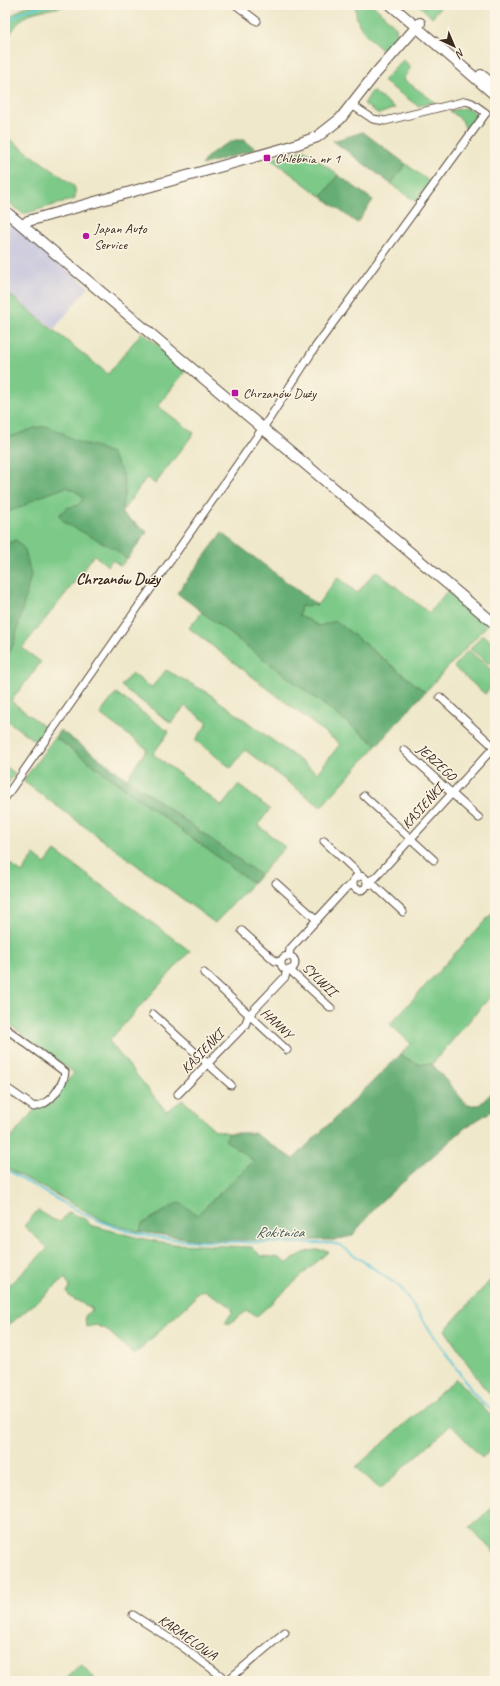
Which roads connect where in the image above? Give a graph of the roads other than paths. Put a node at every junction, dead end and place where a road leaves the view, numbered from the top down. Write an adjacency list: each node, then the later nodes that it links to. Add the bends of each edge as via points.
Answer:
1 (236, 5): 4 (street)
2 (391, 5): 5 (street)
3 (401, 5): 5 (street)
4 (258, 21)
5 (418, 26): 6 (street); 7 (street); 8 (street, via 376,73)
6 (495, 86)
7 (495, 96)
8 (352, 105): 10 (street, via 333,126 307,141 36,219); 11 (street, via 368,116 385,121 466,101 486,113 314,349)
9 (5, 211): 10 (street)
10 (23, 226): 11 (street)
11 (262, 428): 12 (street); 18 (street)
12 (495, 624)
13 (440, 697): 14 (street)
14 (495, 746): 16 (street, KASIEŃKI)
15 (404, 750): 16 (street, JERZEGO)
16 (452, 793): 19 (street, JERZEGO); 20 (street, KASIEŃKI)
17 (364, 796): 20 (street)
18 (5, 798)
19 (479, 818)
20 (411, 839): 22 (street); 25 (street, KASIEŃKI, via 375,878)
21 (324, 841): 23 (street, via 357,872)
22 (434, 860)
23 (358, 877): 25 (street, via 364,877); 26 (street)
24 (276, 883): 28 (street)
25 (367, 883): 26 (street, via 366,888 361,890 356,889); 27 (street, via 374,885)
26 (353, 884): 28 (street)
27 (403, 912)
28 (317, 920): 30 (street, via 290,949)
29 (242, 932): 31 (street, via 275,961)
30 (289, 956): 31 (street); 32 (street, via 295,961)
31 (281, 962): 32 (street, via 282,967)
32 (289, 970): 34 (street, SYLWII); 36 (street, KASIEŃKI)
33 (204, 973): 36 (street, HANNY)
34 (331, 1008)
35 (153, 1014): 39 (street)
36 (249, 1014): 38 (street, HANNY); 39 (street, KASIEŃKI, via 245,1025)
37 (5, 1028): 41 (street, via 65,1072 64,1080 55,1093 44,1104 34,1107)
38 (287, 1050)
39 (207, 1064): 40 (street); 42 (street, KASIEŃKI)
40 (231, 1085)
41 (5, 1087)
42 (178, 1094)
43 (133, 1615): 45 (street, KARMELOWA, via 180,1645)
44 (285, 1632): 45 (street)
45 (227, 1681)

